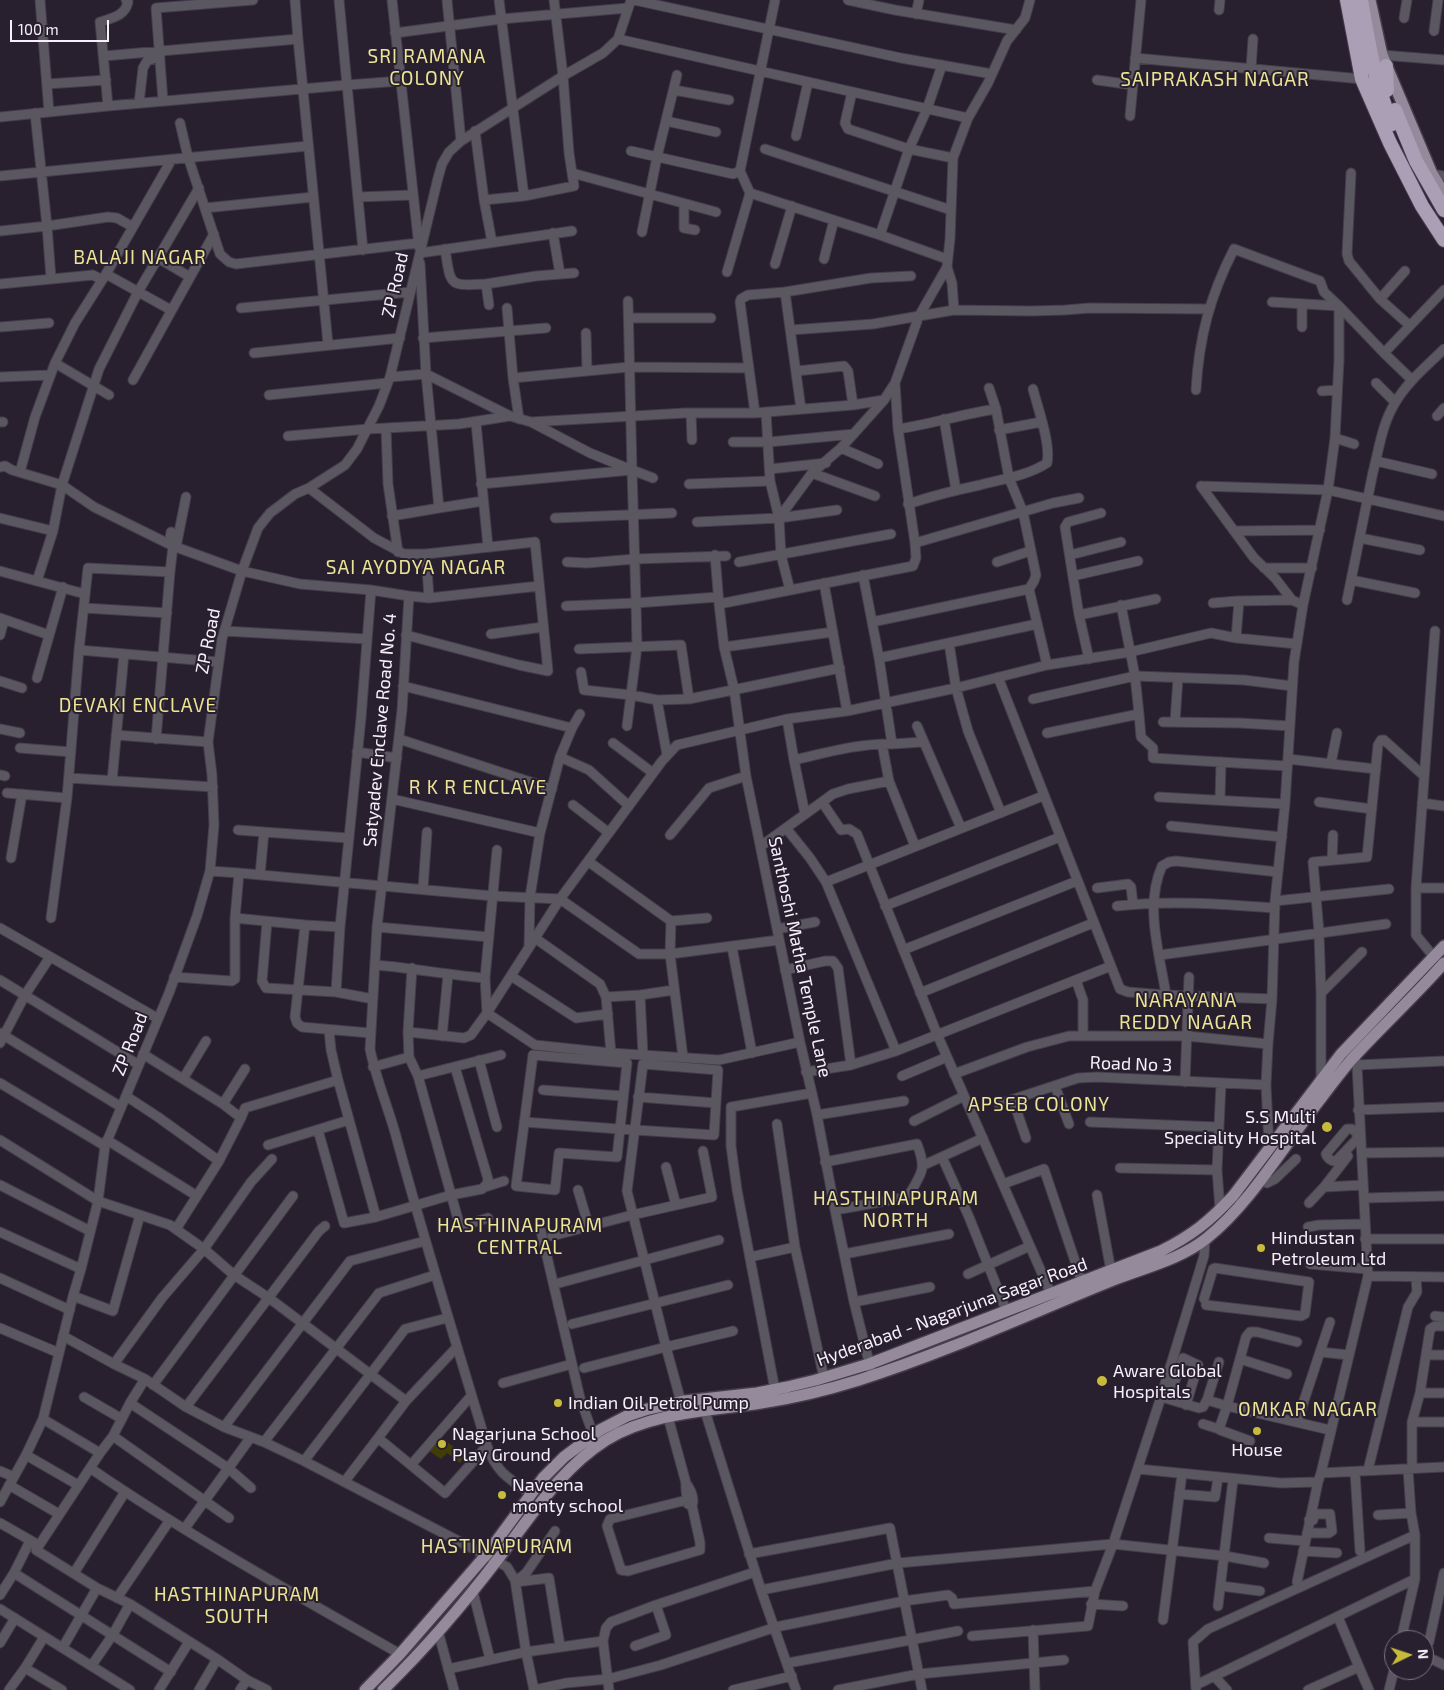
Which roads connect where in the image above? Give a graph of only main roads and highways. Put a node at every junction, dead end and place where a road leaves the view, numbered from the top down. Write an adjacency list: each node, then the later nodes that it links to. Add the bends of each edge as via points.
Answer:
1 (1347, 0): 9 (highway, via 1362,79 1422,206)
2 (1361, 0): 4 (highway)
3 (1370, 0): 4 (main road)
4 (1381, 63): 5 (main road); 7 (highway, via 1387,90 1416,161); 8 (highway, via 1385,108 1414,174)
5 (1438, 175): 6 (main road)
6 (1444, 192)
7 (1444, 210)
8 (1444, 224)
9 (1444, 240)
10 (1444, 946): 11 (main road, Hyderabad - Nagarjuna Sagar Road)
11 (1439, 960): 12 (main road, Hyderabad - Nagarjuna Sagar Road, via 1342,1054 1251,1173 1202,1226 1161,1251 1006,1310); 12 (main road, Hyderabad - Nagarjuna Sagar Road, via 1318,1102 1264,1181 1205,1240 1166,1261 971,1338)
12 (871, 1369): 13 (main road, Hyderabad - Nagarjuna Sagar Road, via 774,1390 648,1409 593,1434 559,1461 486,1555); 14 (main road, Hyderabad - Nagarjuna Sagar Road, via 824,1390 668,1417 632,1427 600,1445 574,1465 550,1490 473,1592)
13 (366, 1690)
14 (383, 1690)

